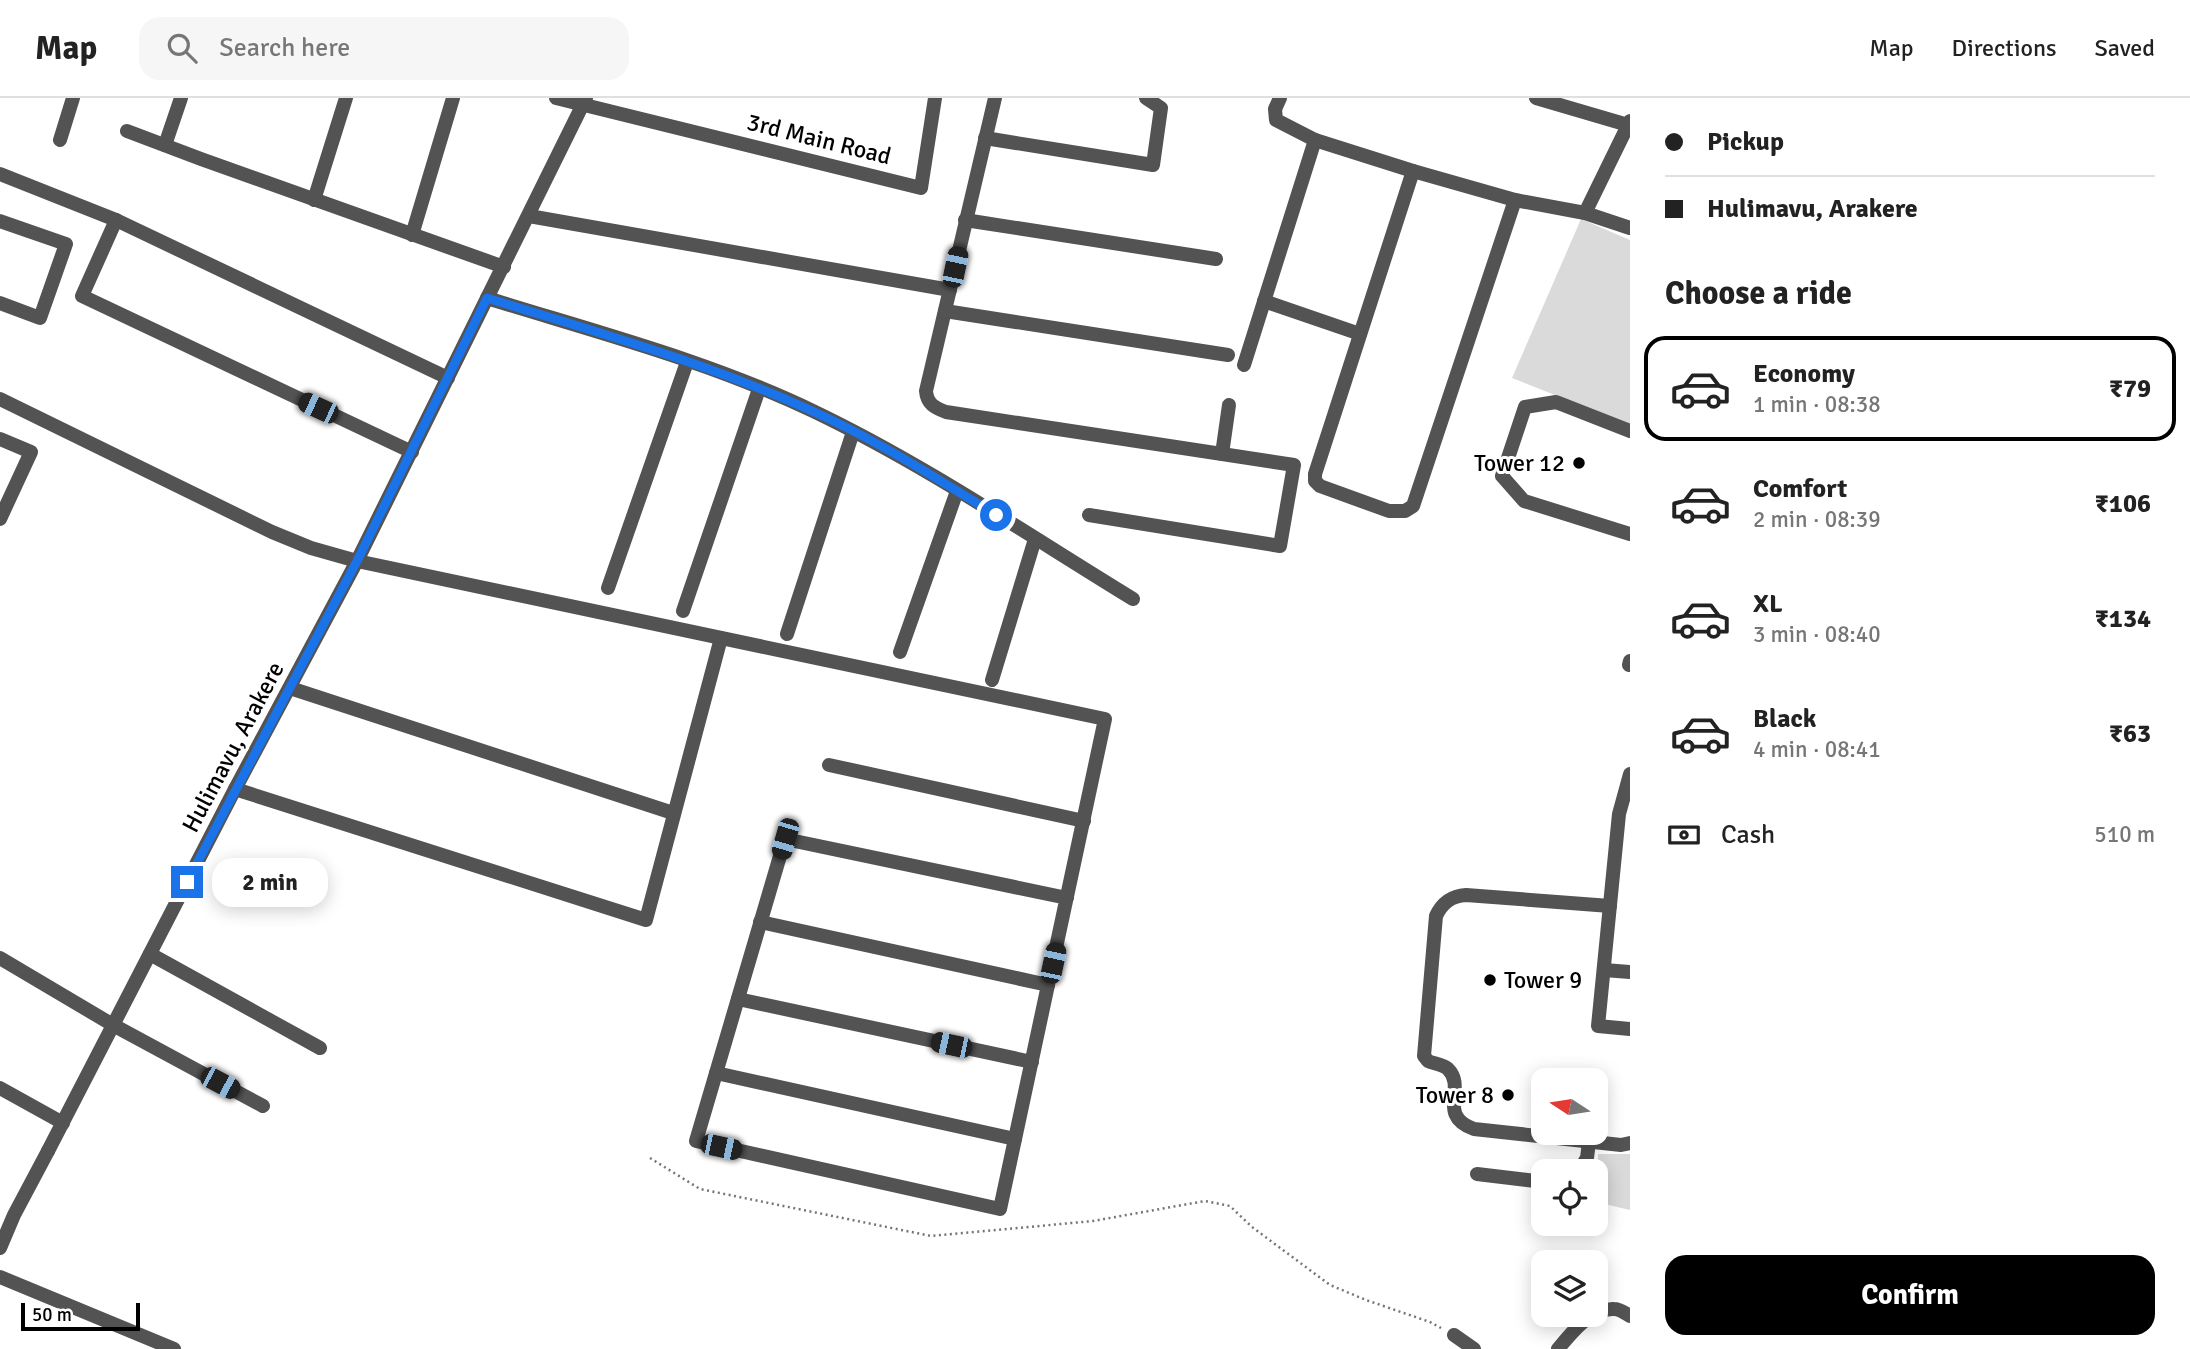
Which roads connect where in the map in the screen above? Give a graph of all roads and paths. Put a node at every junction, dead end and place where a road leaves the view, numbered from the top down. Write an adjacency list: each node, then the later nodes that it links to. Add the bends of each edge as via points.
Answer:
1 (73, 98): 15 (street)
2 (181, 98): 17 (street)
3 (346, 98): 20 (street)
4 (453, 98): 28 (street)
5 (556, 98): 11 (street, 3rd Main Road)
6 (935, 98): 11 (street, 3rd Main Road, via 921,188)
7 (995, 98): 14 (street)
8 (1146, 98): 14 (street, via 1161,108 1153,165)
9 (1280, 98): 16 (street, via 1276,120)
10 (1536, 98): 12 (street)
11 (585, 102): 23 (street, Hulimavu, Arakere)
12 (1629, 123): 22 (street)
13 (127, 131): 17 (street)
14 (985, 138): 25 (street)
15 (60, 140)
16 (1315, 140): 18 (street); 33 (street)
17 (165, 145): 20 (street)
18 (1413, 171): 21 (street); 36 (street)
19 (0, 174): 24 (street)
20 (314, 200): 28 (street)
21 (1515, 200): 22 (street); 36 (street, via 1413,506 1405,511 1389,511 1315,481)
22 (1586, 213): 27 (street)
23 (529, 216): 30 (street, Hulimavu, Arakere); 31 (street)
24 (116, 220): 40 (street); 47 (street, via 82,296)
25 (965, 220): 29 (street); 31 (street)
26 (0, 221): 34 (street, via 66,244 40,318)
27 (1630, 228)
28 (412, 234): 30 (street)
29 (1216, 260)
30 (504, 267): 32 (street, Hulimavu, Arakere)
31 (950, 290): 35 (street)
32 (487, 298): 38 (street); 40 (street, Hulimavu, Arakere)
33 (1264, 301): 36 (street); 39 (street)
34 (0, 303)
35 (945, 311): 37 (street); 48 (street, via 926,391 933,407)
36 (1360, 334)
37 (1228, 355)
38 (687, 362): 41 (street); 55 (street)
39 (1244, 365)
40 (448, 378): 47 (street, Hulimavu, Arakere)
41 (759, 389): 45 (street); 57 (street)
42 (0, 400): 54 (street, via 272,532)
43 (1229, 405): 48 (street)
44 (1630, 431): 52 (street, via 1556,402 1525,407 1502,476 1524,501)
45 (853, 432): 49 (street); 58 (street)
46 (0, 439): 51 (street, via 32,452)
47 (412, 452): 54 (street, Hulimavu, Arakere)
48 (1222, 453): 50 (street, via 1294,464 1280,546)
49 (957, 491): 53 (street); 60 (street)
50 (1089, 515)
51 (0, 519)
52 (1630, 534)
53 (1035, 539): 56 (street); 61 (street)
54 (357, 561): 59 (street); 62 (street, Hulimavu, Arakere)
55 (608, 588)
56 (1132, 600)
57 (683, 611)
58 (787, 634)
59 (720, 638): 66 (street); 67 (street, via 1105,719)
60 (900, 652)
61 (992, 680)
62 (290, 688): 65 (street, Hulimavu, Arakere); 66 (street)
63 (829, 765): 67 (street)
64 (1630, 774): 69 (street, via 1619,814)
65 (235, 789): 66 (street, via 646,920); 71 (street, Hulimavu, Arakere)
66 (673, 813)
67 (1084, 821): 68 (street)
68 (1067, 898): 70 (street, via 785,839); 75 (street)
69 (1610, 906): 73 (street); 85 (street, via 1466,895 1445,902 1436,916 1424,1056 1451,1073 1453,1108 1467,1126)
70 (761, 922): 75 (street); 76 (street)
71 (150, 954): 77 (street, Hulimavu, Arakere); 79 (street)
72 (0, 958): 77 (street)
73 (1604, 970): 74 (street); 78 (street, via 1598,1026)
74 (1630, 972)
75 (1048, 985): 80 (street)
76 (738, 999): 80 (street); 81 (street)
77 (113, 1025): 83 (street); 84 (street, Hulimavu, Arakere)
78 (1630, 1029)
79 (320, 1048)
80 (1032, 1062): 86 (street)
81 (716, 1073): 86 (street); 86 (street, via 696,1141 1000,1209)
82 (0, 1088): 84 (street)
83 (262, 1106)
84 (62, 1123): 92 (street, Hulimavu, Arakere)
85 (1531, 1135)
86 (1015, 1139)
87 (1630, 1143): 88 (street)
88 (1608, 1144)
89 (1477, 1174): 90 (street)
90 (1531, 1180)
91 (1252, 1227): 95 (path, via 1330,1285)
92 (0, 1248)
93 (0, 1277): 96 (street)
94 (1630, 1316): 98 (street, via 1617,1308 1601,1311 1574,1329)
95 (1454, 1335): 97 (street)
96 (174, 1349)
97 (1474, 1349)
98 (1558, 1349)

